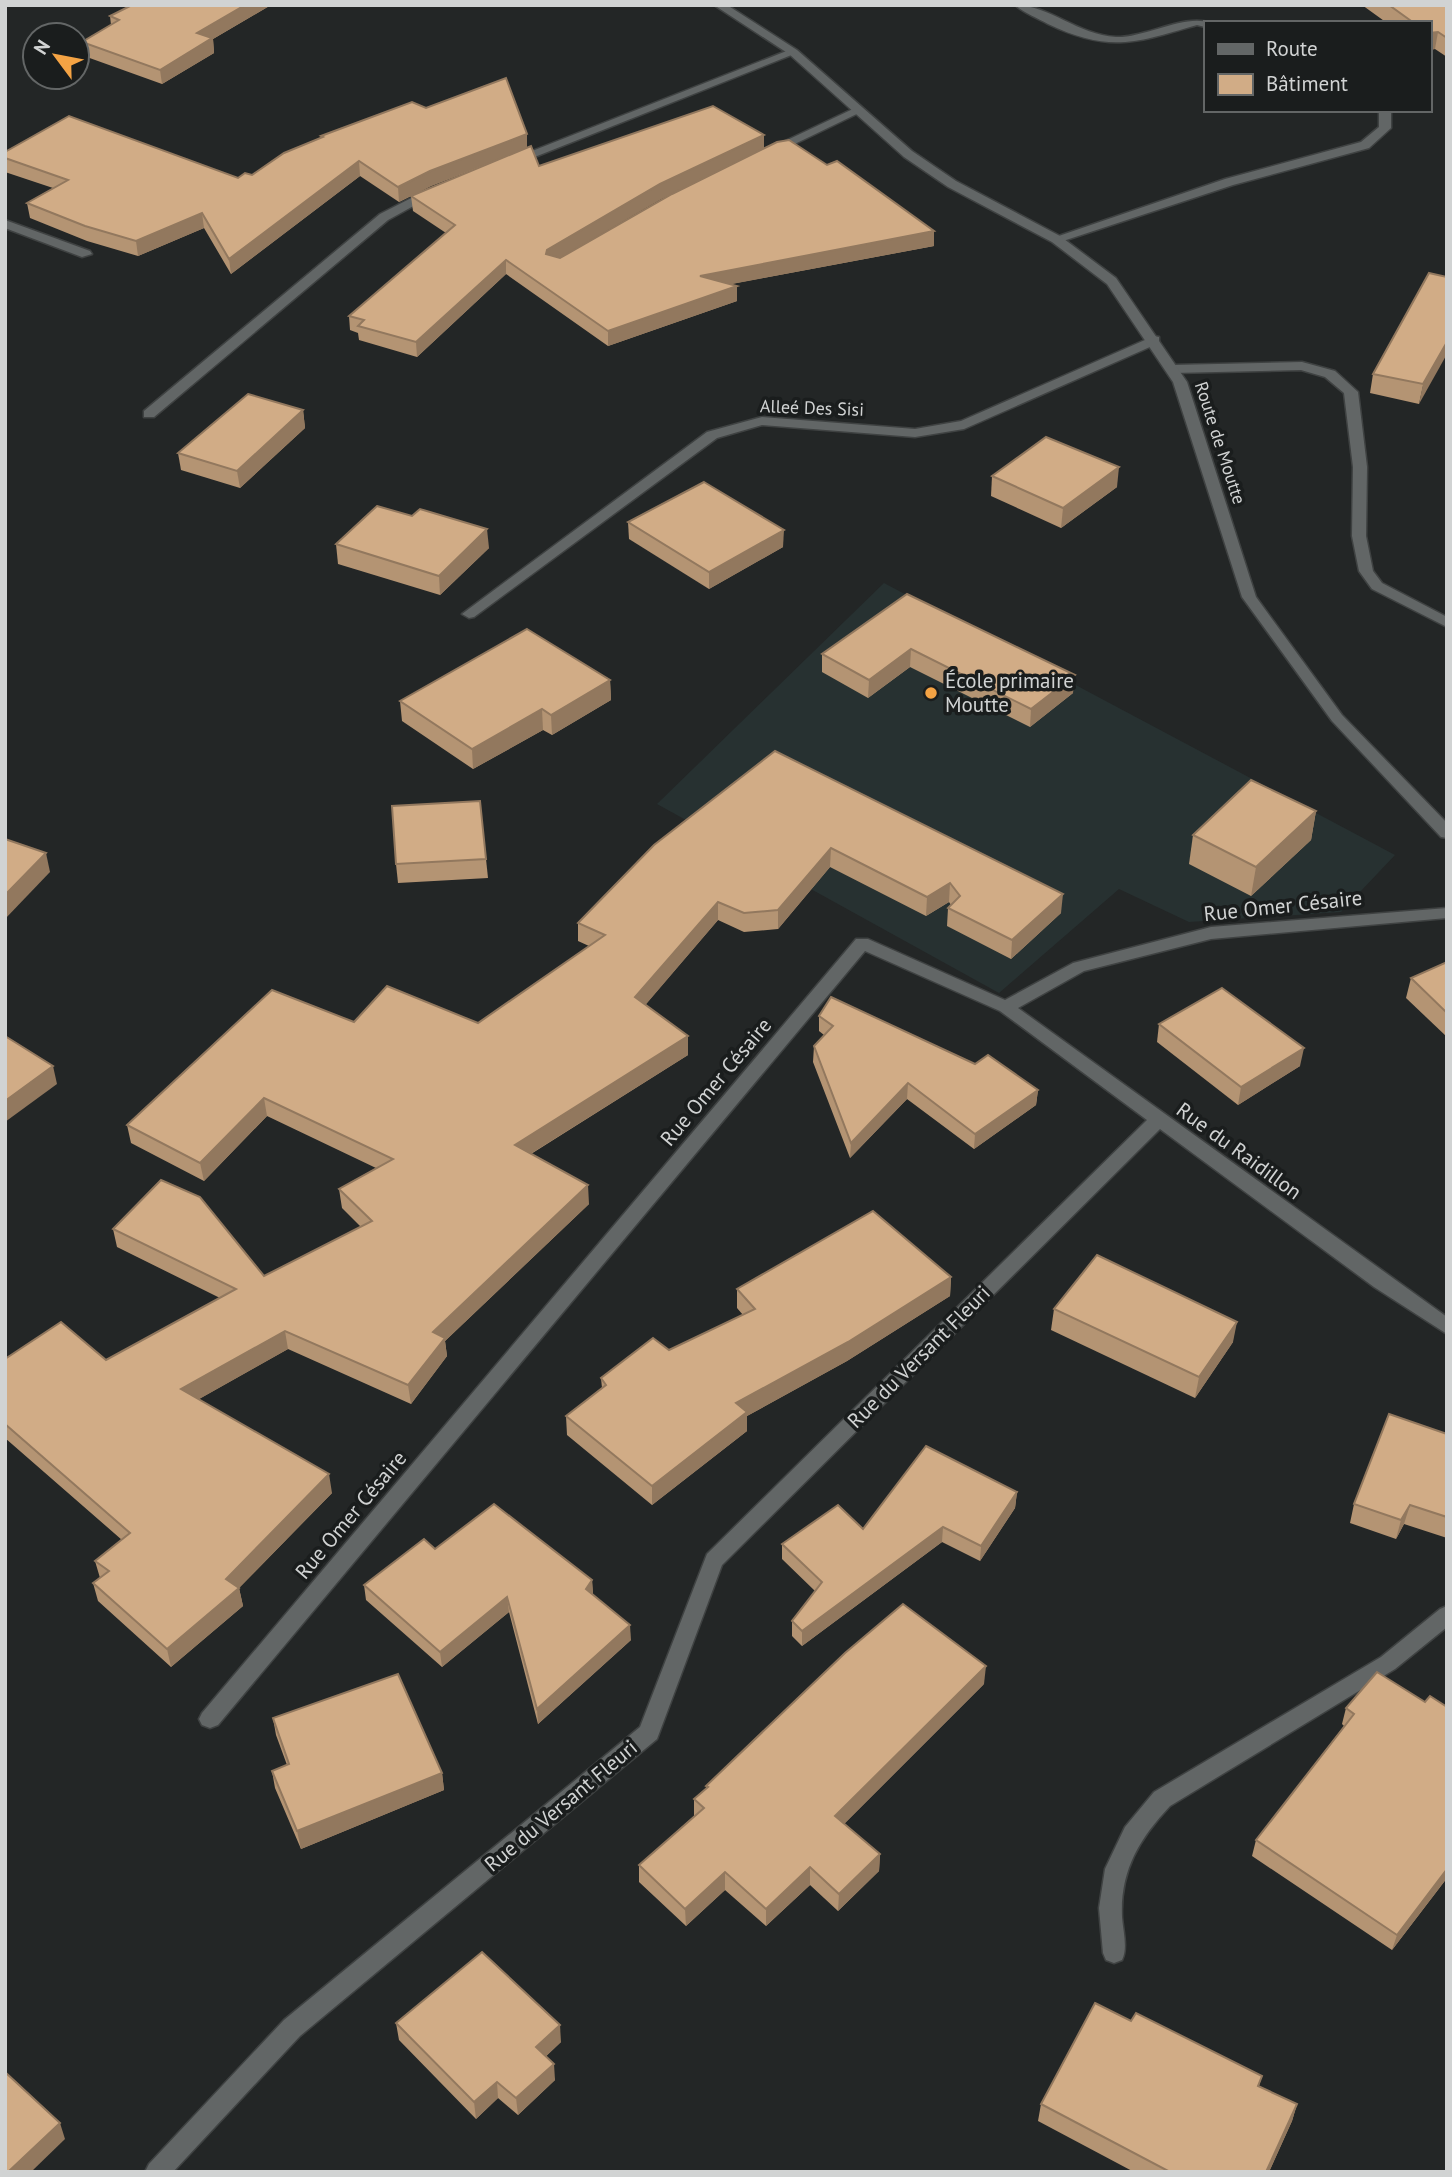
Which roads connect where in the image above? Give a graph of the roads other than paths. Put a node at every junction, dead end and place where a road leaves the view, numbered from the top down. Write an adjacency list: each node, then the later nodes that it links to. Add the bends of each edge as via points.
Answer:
1 (719, 5): 4 (street, Route de Moutte)
2 (1020, 5): 3 (street, via 1069,30 1104,39 1130,40)
3 (1204, 24)
4 (793, 52): 5 (street, Route de Moutte); 8 (street)
5 (859, 110): 7 (street); 11 (street, Route de Moutte, via 908,154 953,184)
6 (1385, 112): 11 (street, via 1385,128 1365,145 1228,182)
7 (763, 154)
8 (499, 166)
9 (448, 186): 15 (street, via 384,217)
10 (5, 225): 12 (street)
11 (1056, 239): 13 (street, Route de Moutte, via 1112,281)
12 (86, 254)
13 (1154, 340): 14 (street, Route de Moutte); 16 (street, Alleé Des Sisi, via 964,425 915,433 762,421 712,435)
14 (1173, 369): 17 (street, via 1302,366 1330,374 1350,392 1360,467 1359,536 1366,571 1377,586); 18 (street, Route de Moutte, via 1249,597 1337,718)
15 (149, 414)
16 (469, 614)
17 (1447, 623)
18 (1447, 833)
19 (1447, 913): 20 (street, Rue Omer Césaire, via 1211,933 1079,967)
20 (1006, 1007): 21 (street, Rue du Raidillon); 24 (street, Rue Omer Césaire, via 862,943)
21 (1158, 1120): 22 (street, Rue du Raidillon); 26 (street, Rue du Versant Fleuri, via 714,1560 649,1733 292,2028)
22 (1447, 1327)
23 (1447, 1615): 25 (street, via 1388,1663 1162,1799 1139,1822 1122,1849 1111,1882 1109,1918)
24 (210, 1719)
25 (1114, 1953)
26 (157, 2172)

